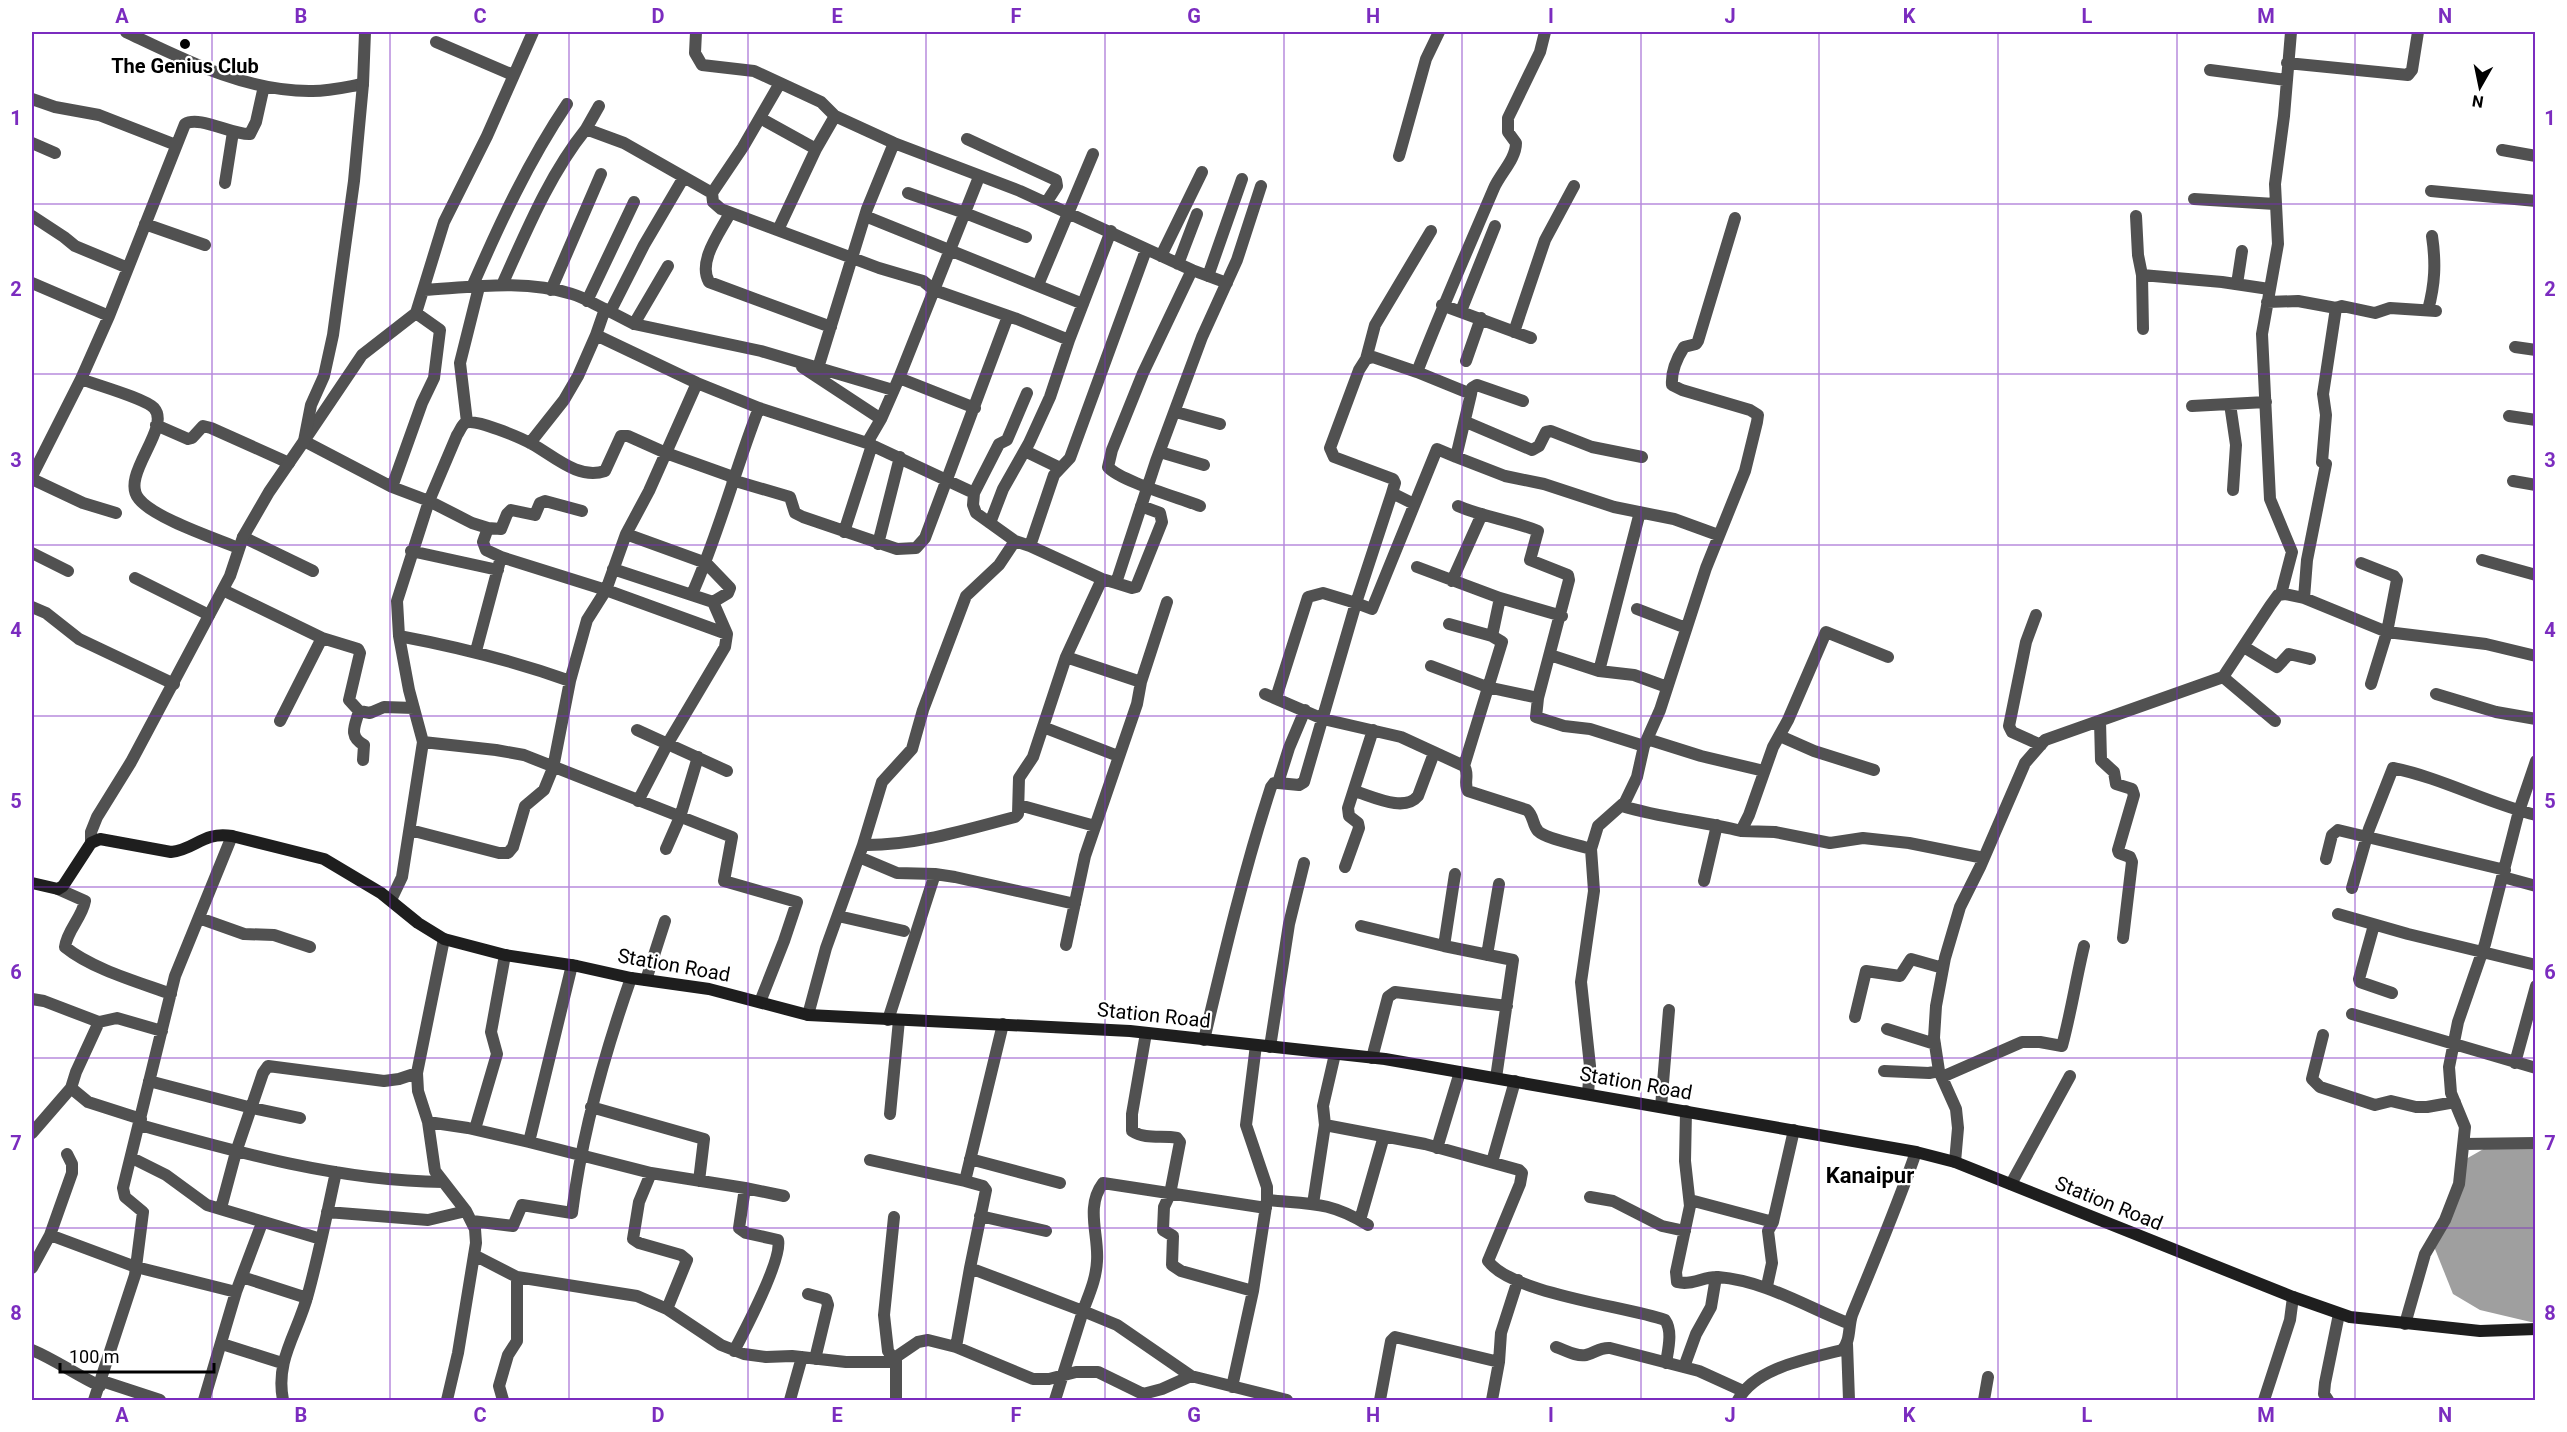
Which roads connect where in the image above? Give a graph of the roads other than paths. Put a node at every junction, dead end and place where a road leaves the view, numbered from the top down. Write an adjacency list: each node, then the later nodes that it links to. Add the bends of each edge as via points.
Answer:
1 (126, 32): 16 (street, via 216,73)
2 (365, 32): 15 (street)
3 (533, 32): 12 (street)
4 (696, 32): 14 (street, via 695,53 702,65 754,71)
5 (1439, 32): 32 (street, via 1426,59)
6 (1545, 32): 89 (street, via 1540,52 1508,118 1508,132 1516,142 1514,153 1495,185)
7 (2291, 32): 10 (street)
8 (2418, 32): 10 (street, via 2408,75)
9 (435, 42): 12 (street)
10 (2288, 63): 13 (street)
11 (2210, 70): 13 (street)
12 (513, 75): 83 (street, via 444,222)
13 (2286, 80): 49 (street)
14 (780, 83): 20 (street, via 821,102); 21 (street)
15 (363, 84): 16 (street, via 311,92); 130 (street, via 333,335)
16 (264, 86): 23 (street, via 252,132)
17 (32, 99): 27 (street, via 99,115)
18 (567, 104): 82 (street, via 503,215)
19 (599, 106): 22 (street)
20 (835, 116): 26 (street); 28 (street)
21 (760, 118): 28 (street); 43 (street)
22 (586, 129): 36 (street, via 624,143); 80 (street, via 567,152)
23 (233, 132): 27 (street, via 189,121); 39 (street)
24 (967, 139): 48 (street, via 1056,180 1057,186)
25 (32, 143): 30 (street)
26 (894, 143): 37 (street); 55 (street)
27 (176, 145): 58 (street)
28 (816, 149): 60 (street)
29 (2502, 150): 33 (street)
30 (55, 153)
31 (1093, 154): 52 (street)
32 (1399, 156)
33 (2535, 156)
34 (1202, 172): 69 (street)
35 (601, 174): 84 (street)
36 (684, 177): 43 (street); 91 (street)
37 (979, 177): 48 (street); 51 (street)
38 (1242, 179): 76 (street)
39 (225, 183)
40 (1261, 186): 78 (street)
41 (1574, 186): 100 (street, via 1545,240)
42 (2431, 191): 46 (street)
43 (712, 193): 50 (street, via 713,202)
44 (908, 193): 51 (street)
45 (2194, 199): 49 (street)
46 (2535, 201)
47 (634, 202): 87 (street)
48 (1046, 203): 52 (street)
49 (2275, 204): 86 (street, via 2278,244)
50 (730, 213): 60 (street); 98 (street, via 708,256 709,282)
51 (964, 213): 64 (street); 66 (street)
52 (1068, 213): 61 (street); 81 (street)
53 (1197, 214): 71 (street)
54 (32, 216): 73 (street, via 75,246)
55 (865, 216): 66 (street); 70 (street)
56 (2136, 216): 75 (street)
57 (1735, 218): 165 (street, via 1698,341 1684,347 1671,380 1676,387 1750,410 1758,417 1744,471)
58 (145, 224): 65 (street); 73 (street)
59 (1495, 226): 92 (street)
60 (778, 230): 70 (street)
61 (1111, 231): 67 (street); 88 (street)
62 (1431, 231): 106 (street, via 1376,325)
63 (2432, 236): 90 (street, via 2436,260 2432,311 2390,308 2375,313)
64 (1026, 237)
65 (205, 245)
66 (949, 248): 81 (street); 85 (street)
67 (1146, 250): 69 (street); 141 (street, via 1070,458)
68 (2242, 251): 79 (street)
69 (1161, 256): 71 (street)
70 (853, 259): 85 (street, via 922,281); 98 (street)
71 (1178, 264): 74 (street)
72 (668, 266): 97 (street)
73 (128, 268): 94 (street)
74 (1192, 270): 76 (street); 147 (street, via 1143,373 1109,461 1112,471)
75 (2142, 275): 79 (street); 99 (street)
76 (1208, 276): 78 (street)
77 (32, 283): 94 (street)
78 (1227, 283): 122 (street)
79 (2237, 284): 86 (street)
80 (502, 285): 82 (street); 84 (street)
81 (1038, 285): 88 (street)
82 (476, 287): 83 (street); 126 (street, via 460,363)
83 (424, 290): 93 (street)
84 (551, 290): 87 (street)
85 (934, 290): 95 (street); 113 (street)
86 (2268, 295): 90 (street); 117 (street, via 2262,334)
87 (587, 301): 91 (street)
88 (1083, 304): 103 (street)
89 (1442, 305): 92 (street); 110 (street)
90 (2336, 308): 191 (street, via 2323,394 2326,415 2322,462 2326,464 2307,560)
91 (608, 311): 97 (street); 101 (street)
92 (1461, 311): 96 (street)
93 (416, 313): 130 (street, via 362,355); 148 (street, via 440,330 434,378)
94 (109, 316): 111 (street)
95 (1008, 316): 103 (street); 121 (street)
96 (1481, 318): 100 (street); 108 (street)
97 (634, 324): 107 (street)
98 (831, 327): 109 (street)
99 (2143, 329)
100 (1514, 332): 102 (street)
101 (596, 335): 112 (street); 131 (street, via 564,400)
102 (1531, 338)
103 (1068, 340): 133 (street, via 1050,397)
104 (2515, 347): 105 (street)
105 (2535, 350)
106 (1366, 359): 110 (street, via 1373,357); 151 (street, via 1331,441 1331,454 1393,479)
107 (793, 361): 109 (street); 124 (street)
108 (1466, 361)
109 (818, 368): 113 (street)
110 (1417, 372): 115 (street)
111 (81, 379): 129 (street, via 154,408 158,416); 142 (street)
112 (697, 383): 120 (street); 135 (street)
113 (896, 384): 121 (street); 124 (street)
114 (1027, 393): 150 (street, via 1007,440 999,444)
115 (1471, 394): 116 (street, via 1477,385); 127 (street)
116 (1523, 401)
117 (2266, 402): 118 (street); 189 (street, via 2270,499 2292,552)
118 (2230, 404): 119 (street); 149 (street, via 2236,445)
119 (2192, 406)
120 (759, 408): 132 (street); 143 (street)
121 (975, 408): 144 (street)
122 (1176, 412): 128 (street); 134 (street)
123 (2509, 416): 125 (street)
124 (881, 419): 132 (street)
125 (2535, 420)
126 (466, 422): 131 (street, via 485,424); 152 (street)
127 (1466, 422): 137 (street); 138 (street, via 1532,450 1551,431 1592,447)
128 (1220, 424)
129 (156, 425): 139 (street, via 188,439 203,426 211,428); 167 (street, via 135,479 138,499 165,517)
130 (304, 441): 139 (street); 148 (street)
131 (530, 443): 135 (street, via 561,464 597,474 605,471 621,436)
132 (870, 444): 136 (street); 163 (street)
133 (1025, 451): 141 (street); 161 (street, via 1003,489)
134 (1160, 452): 140 (street); 147 (street)
135 (666, 453): 143 (street); 164 (street)
136 (900, 457): 144 (street); 168 (street)
137 (1456, 457): 153 (street, via 1437,449); 158 (street, via 1505,476)
138 (1642, 457)
139 (289, 463): 167 (street)
140 (1204, 465)
141 (1060, 468): 169 (street, via 1046,495)
142 (32, 478): 159 (street, via 83,503)
143 (732, 478): 163 (street, via 790,497 797,515); 174 (street)
144 (945, 480): 150 (street); 168 (street, via 921,543 910,550)
145 (2513, 481): 146 (street)
146 (2535, 485)
147 (1147, 487): 154 (street); 155 (street)
148 (392, 488): 152 (street)
149 (2233, 490)
150 (975, 493): 161 (street, via 974,509)
151 (1392, 493): 153 (street); 194 (street)
152 (429, 501): 162 (street); 170 (street)
153 (1414, 504): 194 (street, via 1372,609)
154 (1141, 506): 185 (street); 185 (street, via 1160,513 1162,522 1136,587)
155 (1200, 506)
156 (1458, 506): 160 (street)
157 (582, 511): 162 (street, via 545,501 535,515 511,510 501,529)
158 (1640, 512): 165 (street); 215 (street)
159 (116, 513)
160 (1482, 514): 184 (street); 199 (street, via 1538,531 1530,560 1565,573 1569,580)
161 (990, 523): 166 (street)
162 (488, 528): 172 (street, via 483,542 486,550)
163 (844, 532): 168 (street)
164 (626, 534): 174 (street); 177 (street)
165 (1718, 535): 201 (street)
166 (1015, 541): 169 (street); 268 (street, via 999,565 966,596 912,749 882,782)
167 (241, 543): 180 (street); 186 (street)
168 (878, 544)
169 (1030, 546): 183 (street)
170 (411, 551): 178 (street); 204 (street, via 397,601)
171 (32, 553): 179 (street)
172 (501, 557): 178 (street); 187 (street)
173 (2482, 560): 181 (street)
174 (706, 563): 188 (street); 192 (street, via 730,588)
175 (2361, 563): 202 (street, via 2397,580)
176 (1417, 567): 184 (street)
177 (613, 569): 187 (street); 188 (street)
178 (498, 570): 208 (street)
179 (68, 571)
180 (313, 571)
181 (2535, 575)
182 (135, 578): 197 (street)
183 (1102, 579): 185 (street); 211 (street)
184 (1452, 581): 190 (street)
185 (1116, 583)
186 (223, 590): 197 (street); 206 (street)
187 (606, 590): 203 (street); 217 (street, via 587,620)
188 (692, 594): 192 (street)
189 (2282, 594): 191 (street); 207 (street)
190 (1500, 598): 199 (street); 205 (street)
191 (2304, 598): 202 (street)
192 (713, 602): 203 (street)
193 (1167, 602): 218 (street)
194 (1356, 603): 226 (street, via 1323,593 1308,597 1270,696); 228 (street)
195 (32, 607): 219 (street, via 79,639)
196 (1637, 609): 201 (street)
197 (209, 615): 219 (street)
198 (2036, 615): 240 (street, via 2026,642 2009,726 2012,732)
199 (1562, 616): 209 (street)
200 (1449, 624): 205 (street)
201 (1686, 628): 222 (street)
202 (2387, 632): 210 (street, via 2486,645); 220 (street)
203 (727, 634): 239 (street, via 720,659)
204 (399, 636): 208 (street); 225 (street)
205 (1492, 636): 221 (street, via 1502,642)
206 (322, 638): 227 (street, via 360,653 349,700); 230 (street)
207 (2244, 647): 213 (street, via 2277,667 2289,654); 216 (street)
208 (476, 651): 217 (street)
209 (1550, 655): 215 (street); 224 (street)
210 (2535, 656)
211 (1066, 657): 218 (street); 233 (street)
212 (1888, 657): 236 (street, via 1826,632)
213 (2310, 659)
214 (1431, 666): 221 (street)
215 (1599, 670): 222 (street, via 1634,675)
216 (2223, 677): 231 (street); 232 (street)
217 (570, 681): 247 (street)
218 (1141, 682): 242 (street)
219 (174, 684): 265 (street, via 97,817 91,832)
220 (2371, 684)
221 (1487, 687): 224 (street); 246 (street)
222 (1667, 687): 238 (street)
223 (2436, 694): 229 (street)
224 (1538, 698): 238 (street, via 1535,714 1540,719)
225 (414, 708): 227 (street); 237 (street)
226 (1305, 710): 228 (street); 251 (street)
227 (359, 711): 244 (street, via 354,735 364,745)
228 (1323, 719): 235 (street); 251 (street, via 1304,782)
229 (2535, 719)
230 (280, 721)
231 (2100, 721): 240 (street, via 2045,740); 291 (street, via 2101,760 2114,772 2116,784 2132,789 2134,795 2118,850 2132,862)
232 (2276, 721)
233 (1043, 727): 242 (street); 254 (street, via 1033,758 1019,778)
234 (637, 730): 239 (street)
235 (1373, 730): 241 (street); 252 (street)
236 (1780, 736): 248 (street); 250 (street)
237 (423, 742): 247 (street, via 524,755); 261 (street)
238 (1646, 742): 250 (street); 255 (street, via 1637,777)
239 (668, 743): 243 (street); 253 (street)
240 (2041, 745): 269 (street, via 2025,763)
241 (1434, 753): 246 (street); 252 (street, via 1414,801 1392,802)
242 (1118, 756): 260 (street)
243 (698, 757): 249 (street); 258 (street)
244 (363, 760)
245 (2535, 761): 256 (street)
246 (1464, 766): 267 (street, via 1468,790 1527,810 1544,835)
247 (553, 768): 253 (street); 261 (street, via 544,790 525,806 508,853 499,854)
248 (1874, 770)
249 (727, 771)
250 (1764, 771): 262 (street)
251 (1278, 783): 322 (street, via 1271,787 1258,825)
252 (1354, 791): 272 (street, via 1348,813 1359,828)
253 (638, 801): 258 (street)
254 (1019, 805): 260 (street); 268 (street, via 1015,818)
255 (1622, 806): 259 (street, via 1651,815); 267 (street, via 1598,826)
256 (2519, 811): 257 (street); 264 (street, via 2435,779 2393,768); 273 (street)
257 (2535, 815)
258 (680, 817): 266 (street); 309 (street, via 732,837 724,881 797,902)
259 (1717, 825): 262 (street); 276 (street)
260 (1095, 826): 283 (street)
261 (410, 830): 282 (street, via 402,877)
262 (1741, 831): 269 (street, via 1775,832 1830,843 1863,838 1909,843)
263 (232, 836): 265 (main road, Station Road, via 216,834 171,852 109,839); 282 (main road, Station Road, via 324,859); 286 (street)
264 (2367, 836): 270 (street, via 2335,831); 273 (street); 280 (street)
265 (92, 843): 281 (main road, via 67,882)
266 (666, 849)
267 (1592, 849): 340 (street, via 1594,891 1581,982 1590,1066)
268 (861, 851): 274 (street, via 897,873); 285 (street)
269 (1984, 858): 302 (street, via 1960,907)
270 (2326, 859)
271 (1304, 863): 326 (street, via 1292,907)
272 (1346, 867)
273 (2504, 873): 279 (street); 297 (street)
274 (935, 874): 283 (street); 315 (street)
275 (1455, 874): 294 (street)
276 (1704, 881)
277 (32, 883): 281 (main road)
278 (1498, 884): 298 (street)
279 (2535, 885)
280 (2352, 888)
281 (58, 889): 307 (street, via 85,901 65,947 121,976)
282 (391, 900): 292 (main road, Station Road)
283 (1075, 904): 293 (street)
284 (2338, 914): 288 (street)
285 (838, 916): 290 (street); 313 (street)
286 (199, 918): 296 (street, via 244,934 274,935); 307 (street)
287 (665, 921): 304 (street)
288 (2374, 925): 297 (street); 306 (street, via 2359,979)
289 (1361, 926): 294 (street)
290 (904, 931)
291 (2123, 938)
292 (444, 939): 299 (main road, Station Road); 333 (street)
293 (1066, 945)
294 (1444, 946): 298 (street)
295 (2084, 946): 334 (street, via 2062,1046 2022,1042)
296 (310, 947)
297 (2482, 953): 301 (street); 323 (street)
298 (1487, 954): 310 (street, via 1513,960)
299 (504, 955): 300 (main road, Station Road); 351 (street, via 490,1035 497,1054)
300 (572, 965): 303 (main road, Station Road); 355 (street)
301 (2535, 965)
302 (1943, 968): 314 (street, via 1911,959 1900,976 1866,971); 324 (street)
303 (631, 978): 304 (main road, Station Road); 342 (street, via 606,1048)
304 (646, 980): 309 (main road, Station Road, via 709,989)
305 (2535, 986): 329 (street)
306 (2392, 993)
307 (171, 994): 319 (street)
308 (32, 999): 316 (street)
309 (760, 1002): 313 (main road, Station Road)
310 (1507, 1006): 328 (street, via 1395,992 1388,997); 336 (street)
311 (1669, 1010): 343 (street)
312 (2352, 1014): 323 (street)
313 (808, 1015): 315 (main road, Station Road)
314 (1855, 1017)
315 (894, 1020): 317 (main road, Station Road); 346 (street)
316 (99, 1022): 319 (street, via 117,1018); 339 (street)
317 (1003, 1024): 320 (main road, Station Road); 364 (street)
318 (1887, 1029): 324 (street)
319 (162, 1031): 337 (street)
320 (1146, 1033): 322 (main road, Station Road); 376 (street, via 1132,1131 1177,1138 1180,1142)
321 (2323, 1035): 341 (street, via 2312,1079 2320,1087 2375,1105 2391,1101 2427,1107)
322 (1204, 1040): 325 (main road, Station Road)
323 (2454, 1043): 329 (street); 341 (street, via 2450,1067)
324 (1935, 1044): 334 (street)
325 (1256, 1045): 326 (main road, Station Road); 380 (street, via 1246,1125 1267,1187)
326 (1269, 1047): 327 (main road, Station Road)
327 (1335, 1054): 328 (main road, Station Road); 350 (street, via 1323,1106)
328 (1372, 1058): 332 (main road, Station Road)
329 (2515, 1064): 330 (street)
330 (2535, 1068)
331 (1884, 1071): 334 (street)
332 (1460, 1072): 336 (main road, Station Road); 358 (street)
333 (417, 1073): 344 (street, via 384,1081 268,1066); 349 (street, via 420,1101)
334 (1941, 1074): 367 (street, via 1956,1109)
335 (2070, 1076): 374 (street)
336 (1496, 1078): 338 (main road, Station Road)
337 (150, 1081): 344 (street); 348 (street)
338 (1515, 1081): 340 (main road, Station Road); 366 (street)
339 (71, 1089): 348 (street, via 88,1102); 353 (street)
340 (1588, 1094): 343 (main road, Station Road)
341 (2455, 1102): 357 (street, via 2465,1127)
342 (591, 1107): 362 (street); 370 (street, via 704,1139)
343 (1661, 1107): 345 (main road, Station Road)
344 (252, 1108): 347 (street); 359 (street)
345 (1686, 1111): 352 (main road, Station Road); 379 (street, via 1685,1161)
346 (890, 1114)
347 (300, 1118)
348 (141, 1122): 359 (street); 363 (street)
349 (428, 1122): 351 (street); 372 (street, via 435,1171)
350 (1325, 1125): 354 (street); 381 (street)
351 (476, 1129): 355 (street)
352 (1794, 1130): 360 (main road, Station Road); 387 (street)
353 (32, 1133)
354 (1384, 1136): 358 (street); 381 (street, via 1364,1222 1328,1205)
355 (530, 1142): 362 (street)
356 (2535, 1143): 357 (street)
357 (2464, 1144): 411 (street, via 2459,1184 2445,1220 2425,1254)
358 (1437, 1148): 366 (street)
359 (236, 1152): 368 (street); 382 (street)
360 (1916, 1152): 367 (main road, Station Road); 410 (street)
361 (67, 1154): 391 (street, via 72,1173)
362 (581, 1156): 369 (street); 384 (street, via 572,1213 522,1205 513,1226)
363 (132, 1158): 382 (street, via 166,1175 204,1203); 394 (street, via 123,1192 143,1212)
364 (970, 1159): 371 (street); 373 (street)
365 (870, 1160): 371 (street)
366 (1492, 1162): 400 (street, via 1522,1173 1488,1261 1494,1269)
367 (1955, 1162): 374 (main road, Station Road)
368 (336, 1172): 372 (street, via 407,1182); 383 (street)
369 (651, 1173): 370 (street); 407 (street, via 639,1202 633,1239 687,1260)
370 (699, 1180): 375 (street)
371 (965, 1181): 385 (street, via 986,1190)
372 (443, 1182): 384 (street)
373 (1060, 1183)
374 (2011, 1184): 406 (main road, Station Road)
375 (745, 1188): 377 (street); 418 (street, via 739,1228 778,1240 780,1248)
376 (1170, 1194): 380 (street); 402 (street, via 1164,1207 1163,1230 1173,1236 1172,1265); 408 (street, via 1103,1183 1093,1210 1097,1262 1093,1287)
377 (784, 1196)
378 (1590, 1197): 390 (street, via 1613,1201 1662,1226)
379 (1690, 1200): 387 (street); 390 (street)
380 (1266, 1204): 381 (street); 402 (street)
381 (1313, 1204)
382 (221, 1208): 388 (street)
383 (327, 1212): 384 (street, via 428,1220); 392 (street)
384 (469, 1216): 393 (street, via 476,1243)
385 (980, 1216): 389 (street); 396 (street)
386 (894, 1217): 420 (street, via 884,1315 888,1351)
387 (1773, 1222): 401 (street, via 1768,1231 1772,1263)
388 (262, 1223): 392 (street); 397 (street)
389 (1046, 1231)
390 (1685, 1231): 399 (street, via 1677,1282)
391 (50, 1235): 394 (street); 395 (street)
392 (321, 1239): 405 (street)
393 (474, 1255): 398 (street); 437 (street)
394 (136, 1267): 403 (street); 428 (street)
395 (32, 1268)
396 (970, 1268): 408 (street); 415 (street)
397 (242, 1277): 403 (street); 405 (street)
398 (518, 1277): 407 (street, via 637,1296); 438 (street, via 517,1341 508,1355 499,1386)
399 (1716, 1277): 401 (street); 424 (street, via 1711,1307)
400 (1518, 1281): 421 (street, via 1501,1333); 423 (street, via 1561,1296 1665,1320 1669,1335)
401 (1767, 1286): 410 (street)
402 (1253, 1291): 429 (street)
403 (236, 1292): 413 (street)
404 (808, 1294): 419 (street, via 822,1296 828,1305)
405 (307, 1298): 422 (street)
406 (2298, 1299): 409 (main road, Station Road); 446 (street)
407 (667, 1309): 418 (street)
408 (1083, 1311): 425 (street); 426 (street, via 1117,1325)
409 (2339, 1314): 411 (main road, Station Road); 447 (street, via 2325,1383)
410 (1850, 1324): 414 (street)
411 (2405, 1324): 412 (main road, Station Road, via 2480,1331)
412 (2535, 1329)
413 (222, 1344): 422 (street); 435 (street)
414 (1847, 1344): 431 (street, via 1842,1350 1763,1374); 444 (street)
415 (956, 1347): 420 (street, via 928,1340 918,1342 896,1357); 425 (street, via 1033,1379)
416 (1556, 1347): 423 (street, via 1579,1355 1610,1348)
417 (32, 1350): 428 (street, via 79,1377)
418 (734, 1352): 419 (street, via 756,1357)
419 (808, 1358): 420 (street); 439 (street)
420 (896, 1362): 440 (street)
421 (1499, 1362): 442 (street, via 1395,1337); 443 (street)
422 (282, 1363): 436 (street)
423 (1666, 1363): 424 (street)
424 (1684, 1367): 431 (street, via 1715,1377)
425 (1061, 1375): 430 (street, via 1098,1372 1143,1394); 441 (street)
426 (1191, 1376): 429 (street); 430 (street)
427 (1988, 1377): 445 (street)
428 (101, 1384): 433 (street); 434 (street)
429 (1232, 1387): 432 (street)
430 (1161, 1395)
431 (1741, 1396)
432 (1285, 1400)
433 (94, 1401)
434 (160, 1401)
435 (204, 1401)
436 (283, 1401)
437 (447, 1401)
438 (503, 1401)
439 (790, 1401)
440 (896, 1401)
441 (1055, 1401)
442 (1380, 1401)
443 (1492, 1401)
444 (1849, 1401)
445 (1984, 1401)
446 (2264, 1401)
447 (2328, 1401)

